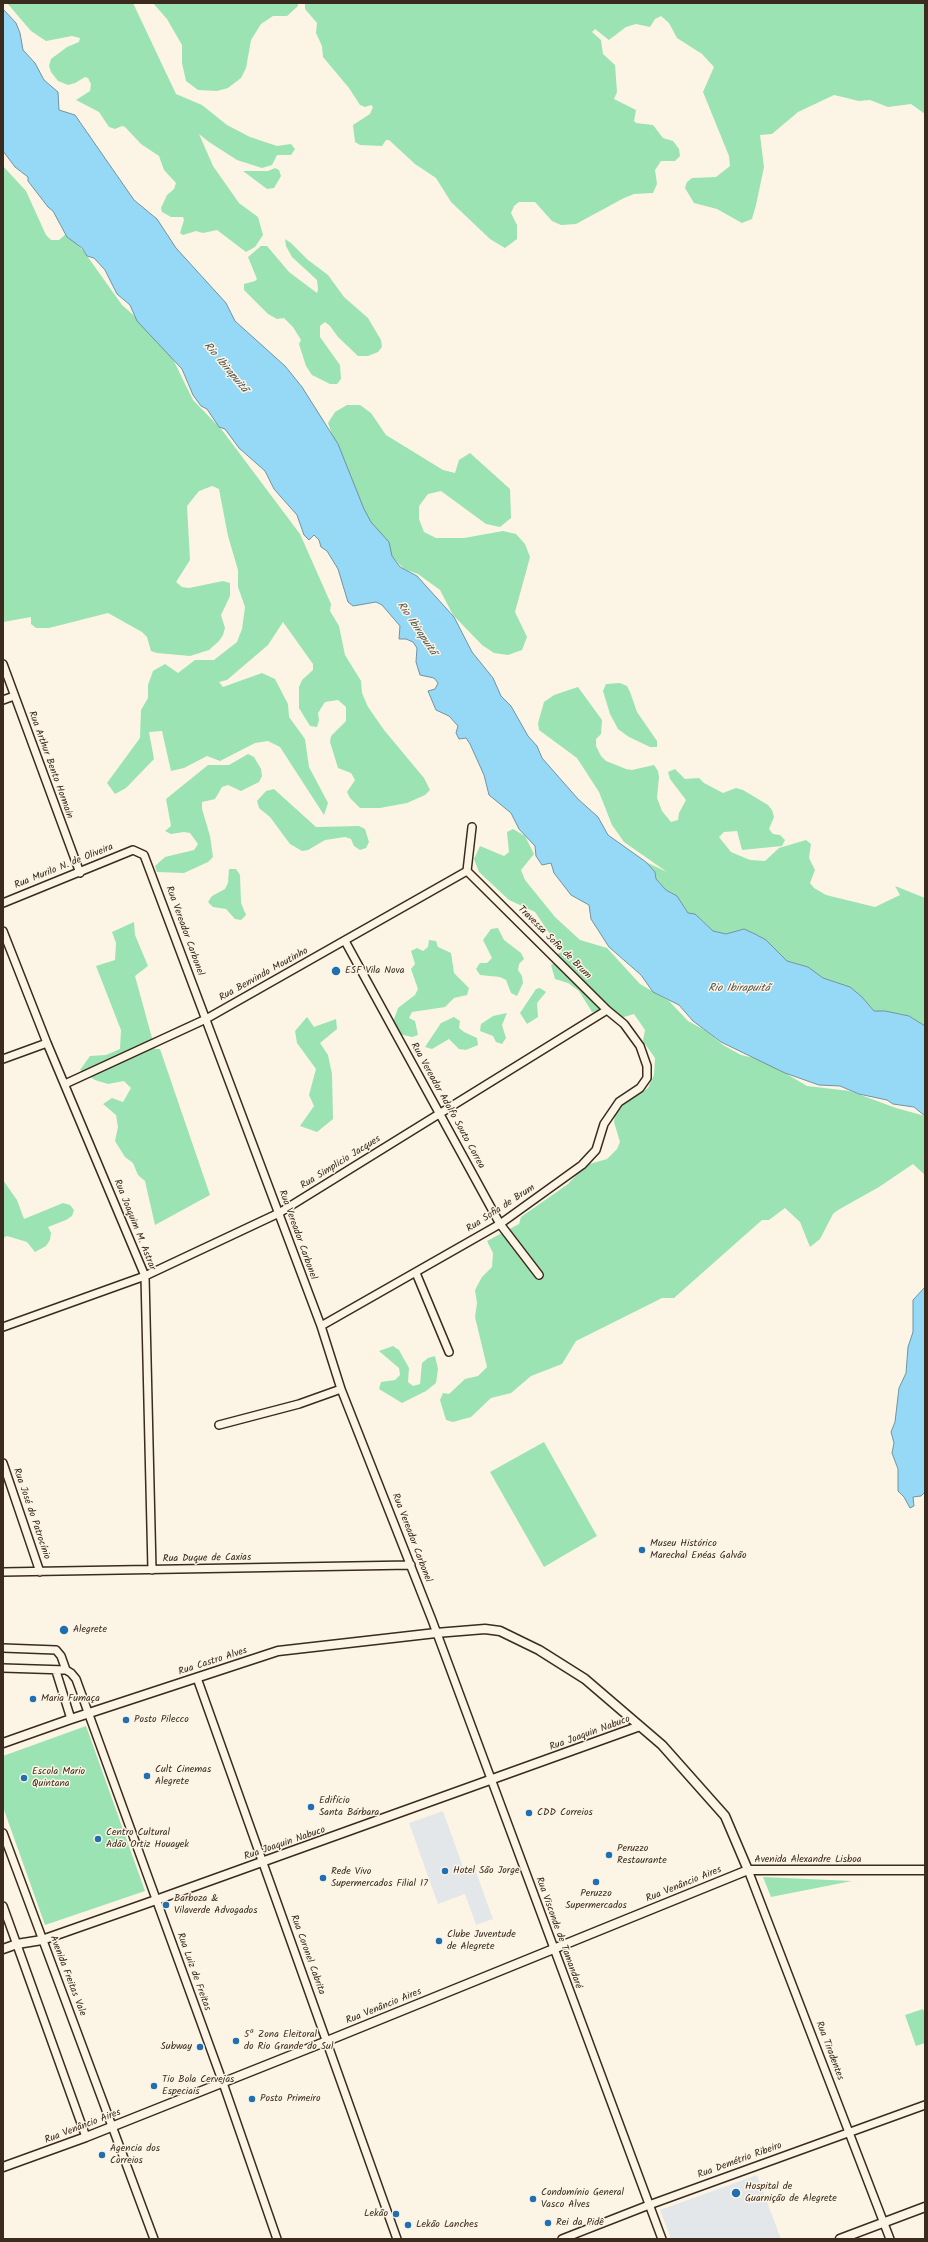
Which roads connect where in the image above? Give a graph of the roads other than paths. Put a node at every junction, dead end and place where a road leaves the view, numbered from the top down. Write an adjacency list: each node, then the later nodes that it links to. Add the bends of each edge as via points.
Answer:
1 (3, 664): 2 (street, Rua Arthur Bento Hormain)
2 (14, 696): 3 (street); 7 (street, Rua Arthur Bento Hormain)
3 (3, 700)
4 (472, 827): 6 (street)
5 (133, 850): 7 (street, Rua Murilo N. de Oliveira); 12 (street, Rua Vereador Carbonel, via 144,855 149,866)
6 (467, 871): 10 (street, Rua Benvindo Moutinho); 11 (street, Travessa Sofia de Brum)
7 (80, 873): 8 (street, Rua Murilo N. de Oliveira)
8 (3, 903)
9 (3, 931): 13 (street, Rua Joaquim M. Astrar)
10 (345, 941): 12 (street, Rua Benvindo Moutinho); 17 (street, Rua Vereador Adolfo Souto Correa)
11 (607, 1010): 15 (street, Travessa Sofia de Brum, via 630,1030 640,1046); 17 (street, Rua Simplicio Jacques)
12 (206, 1019): 16 (street, Rua Benvindo Moutinho); 18 (street, Rua Vereador Carbonel)
13 (47, 1043): 14 (street); 16 (street, Rua Joaquim M. Astrar)
14 (3, 1059)
15 (647, 1066): 19 (street, Rua Sofia de Brum, via 647,1078 640,1088 619,1102 604,1124 596,1150 582,1165)
16 (65, 1084): 22 (street, Rua Joaquim M. Astrar)
17 (441, 1113): 18 (street, Rua Simplicio Jacques); 19 (street, Rua Vereador Adolfo Souto Correa)
18 (279, 1213): 22 (street, Rua Simplicio Jacques); 23 (street, Rua Vereador Carbonel)
19 (500, 1224): 20 (street, Rua Sofia de Brum); 21 (street, Rua Vereador Adolfo Souto Correa)
20 (416, 1273): 23 (street, Rua Sofia de Brum); 25 (street)
21 (539, 1275)
22 (145, 1276): 24 (street, Rua Simplicio Jacques); 30 (street, Rua Joaquim M. Astrar)
23 (321, 1326): 26 (street, Rua Vereador Carbonel)
24 (3, 1327)
25 (449, 1352)
26 (341, 1389): 27 (street, via 299,1404); 29 (street, Rua Vereador Carbonel)
27 (219, 1425)
28 (3, 1463): 32 (street, Rua José do Patrocínio)
29 (411, 1565): 30 (street, Rua Duque de Caxias); 33 (street, Rua Vereador Carbonel)
30 (152, 1570): 32 (street, Rua Duque de Caxias)
31 (3, 1572): 32 (street, Rua Duque de Caxias)
32 (40, 1572)
33 (436, 1633): 38 (street, Rua Castro Alves, via 278,1651); 41 (street, Avenida Alexandre Lisboa, via 485,1629 500,1631 539,1650 585,1679); 43 (street, Rua Visconde de Tamandaré)
34 (3, 1648): 36 (street, Rua Luiz de Freitas, via 56,1650)
35 (3, 1668): 37 (street)
36 (66, 1670): 37 (street); 39 (street, Rua Luiz de Freitas, via 76,1679)
37 (56, 1671): 40 (street)
38 (197, 1678): 39 (street, Rua Castro Alves); 45 (street, Rua Coronel Cabrita)
39 (88, 1713): 40 (street, Rua Castro Alves); 48 (street, Rua Luiz de Freitas)
40 (71, 1718): 42 (street, Rua Castro Alves)
41 (640, 1726): 43 (street, Rua Joaquin Nabuco); 46 (street, Avenida Alexandre Lisboa, via 662,1745 725,1816)
42 (3, 1743)
43 (491, 1781): 45 (street, Rua Joaquin Nabuco); 52 (street, Rua Visconde de Tamandaré)
44 (3, 1833): 50 (street, Avenida Freitas Vale)
45 (262, 1862): 48 (street, Rua Joaquin Nabuco); 54 (street, Rua Coronel Cabrita)
46 (748, 1870): 47 (street, Avenida Alexandre Lisboa); 52 (street, Rua Venâncio Aires); 58 (street, Rua Tiradentes)
47 (925, 1870)
48 (156, 1900): 50 (street, Rua Joaquin Nabuco); 55 (street, Rua Luiz de Freitas)
49 (3, 1906): 51 (street)
50 (42, 1940): 51 (street, Rua Joaquin Nabuco); 57 (street, Avenida Freitas Vale)
51 (17, 1944): 53 (street, Rua Joaquin Nabuco); 59 (street)
52 (553, 1948): 54 (street, Rua Venâncio Aires); 61 (street, Rua Visconde de Tamandaré)
53 (3, 1949)
54 (327, 2041): 55 (street, Rua Venâncio Aires); 66 (street, Rua Coronel Cabrita)
55 (224, 2082): 57 (street, Rua Venâncio Aires); 65 (street, Rua Luiz de Freitas)
56 (925, 2105): 58 (street, Rua Demétrio Ribeiro)
57 (113, 2126): 59 (street, Rua Venâncio Aires); 64 (street, Avenida Freitas Vale)
58 (850, 2132): 61 (street, Rua Demétrio Ribeiro); 63 (street, Rua Tiradentes)
59 (86, 2137): 60 (street, Rua Venâncio Aires)
60 (3, 2167)
61 (649, 2205): 67 (street, Rua Demétrio Ribeiro); 68 (street, Rua Visconde de Tamandaré)
62 (925, 2206): 63 (street)
63 (884, 2222): 69 (street); 70 (street, Rua Tiradentes)
64 (154, 2239)
65 (277, 2239)
66 (397, 2239)
67 (562, 2239)
68 (662, 2239)
69 (840, 2239)
70 (890, 2239)

